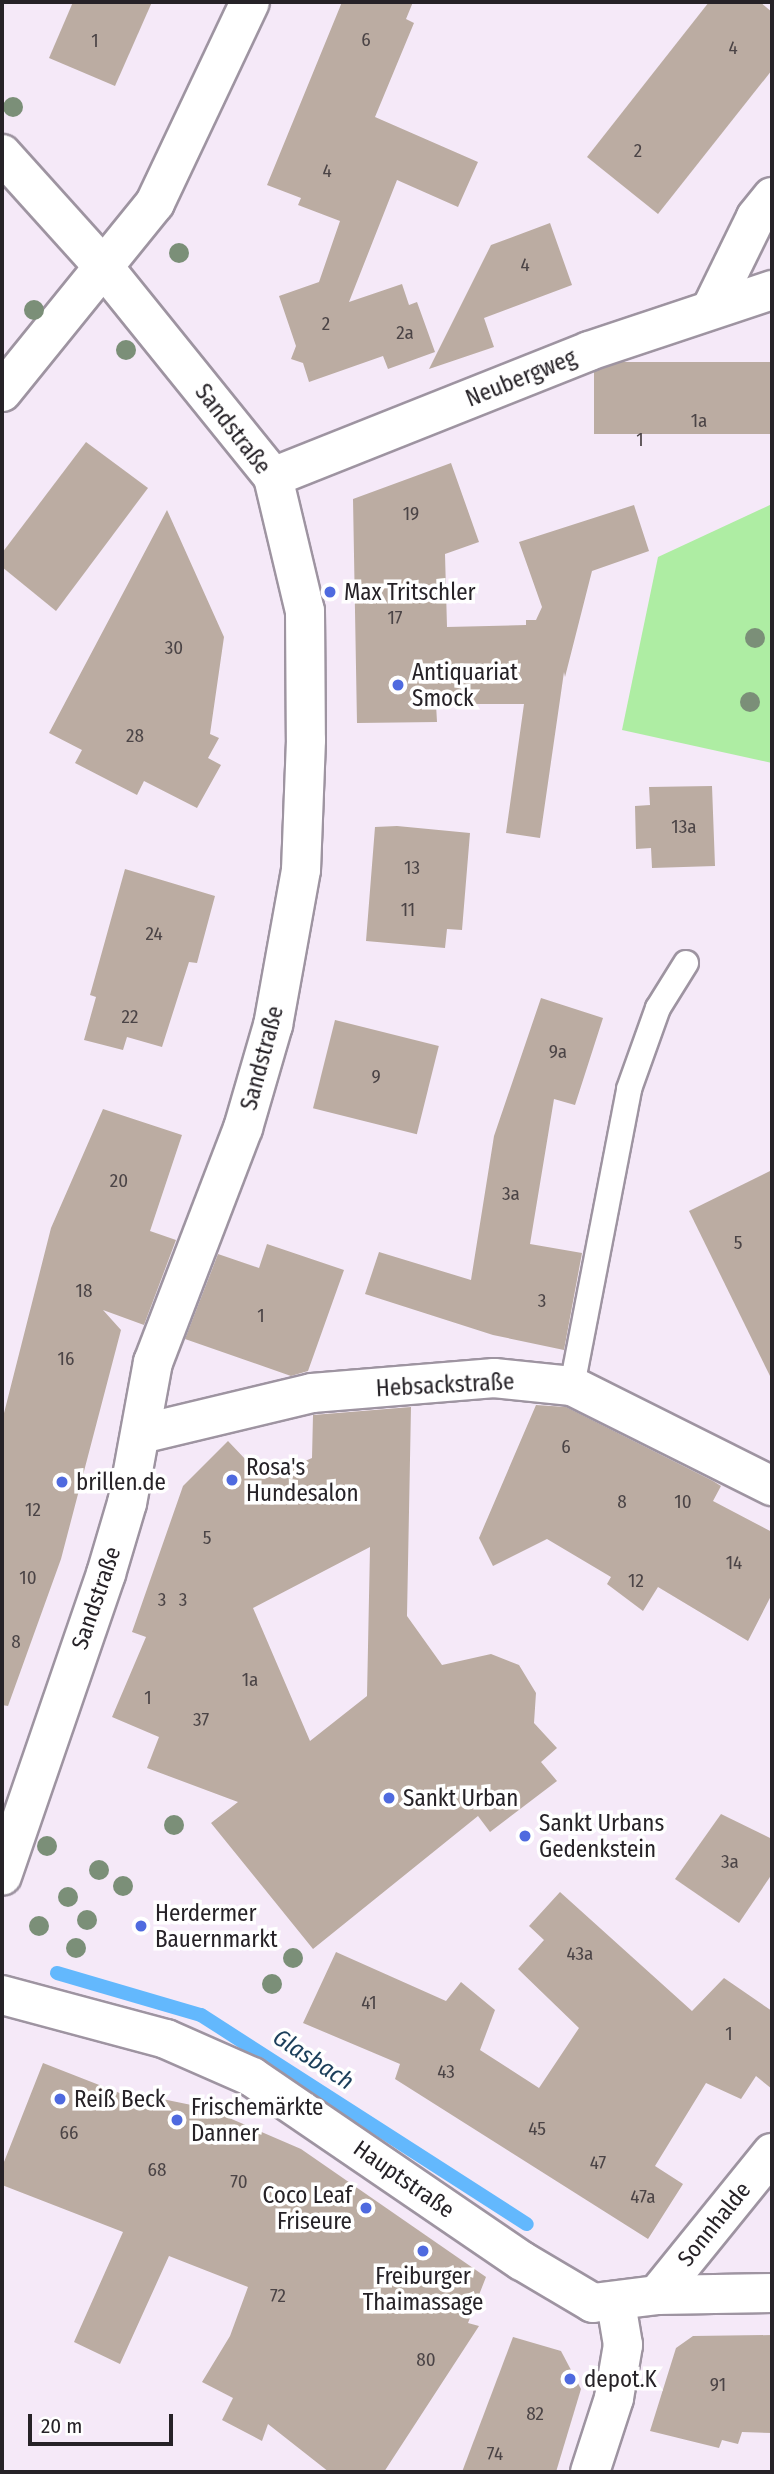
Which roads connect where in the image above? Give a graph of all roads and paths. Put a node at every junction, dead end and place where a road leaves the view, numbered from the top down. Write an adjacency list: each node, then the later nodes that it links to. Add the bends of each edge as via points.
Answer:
1 (250, 2): 4 (street, via 155,204)
2 (2, 155): 4 (street, Sandstraße)
3 (772, 197): 6 (street, via 756,217)
4 (102, 265): 7 (street); 8 (street, Sandstraße)
5 (772, 290): 6 (street, Neubergweg)
6 (712, 307): 8 (street, Neubergweg)
7 (2, 392)
8 (273, 477): 11 (street, Sandstraße, via 304,611 302,870 269,1038 243,1128 153,1362)
9 (686, 963): 10 (lane, via 658,1008 629,1089)
10 (572, 1386): 11 (street, Hebsackstraße, via 494,1378 312,1393); 12 (street, Hebsackstraße)
11 (141, 1434): 13 (street, Sandstraße, via 106,1574)
12 (772, 1486)
13 (2, 1876)
14 (2, 1995): 18 (street, Hauptstraße, via 166,2039 229,2065 574,2295)
15 (772, 2153): 17 (street, Sonnhalde)
16 (772, 2293): 17 (street, Hauptstraße)
17 (657, 2295): 18 (street, Hauptstraße)
18 (616, 2303): 19 (street, via 623,2345 614,2398)
19 (590, 2472)

